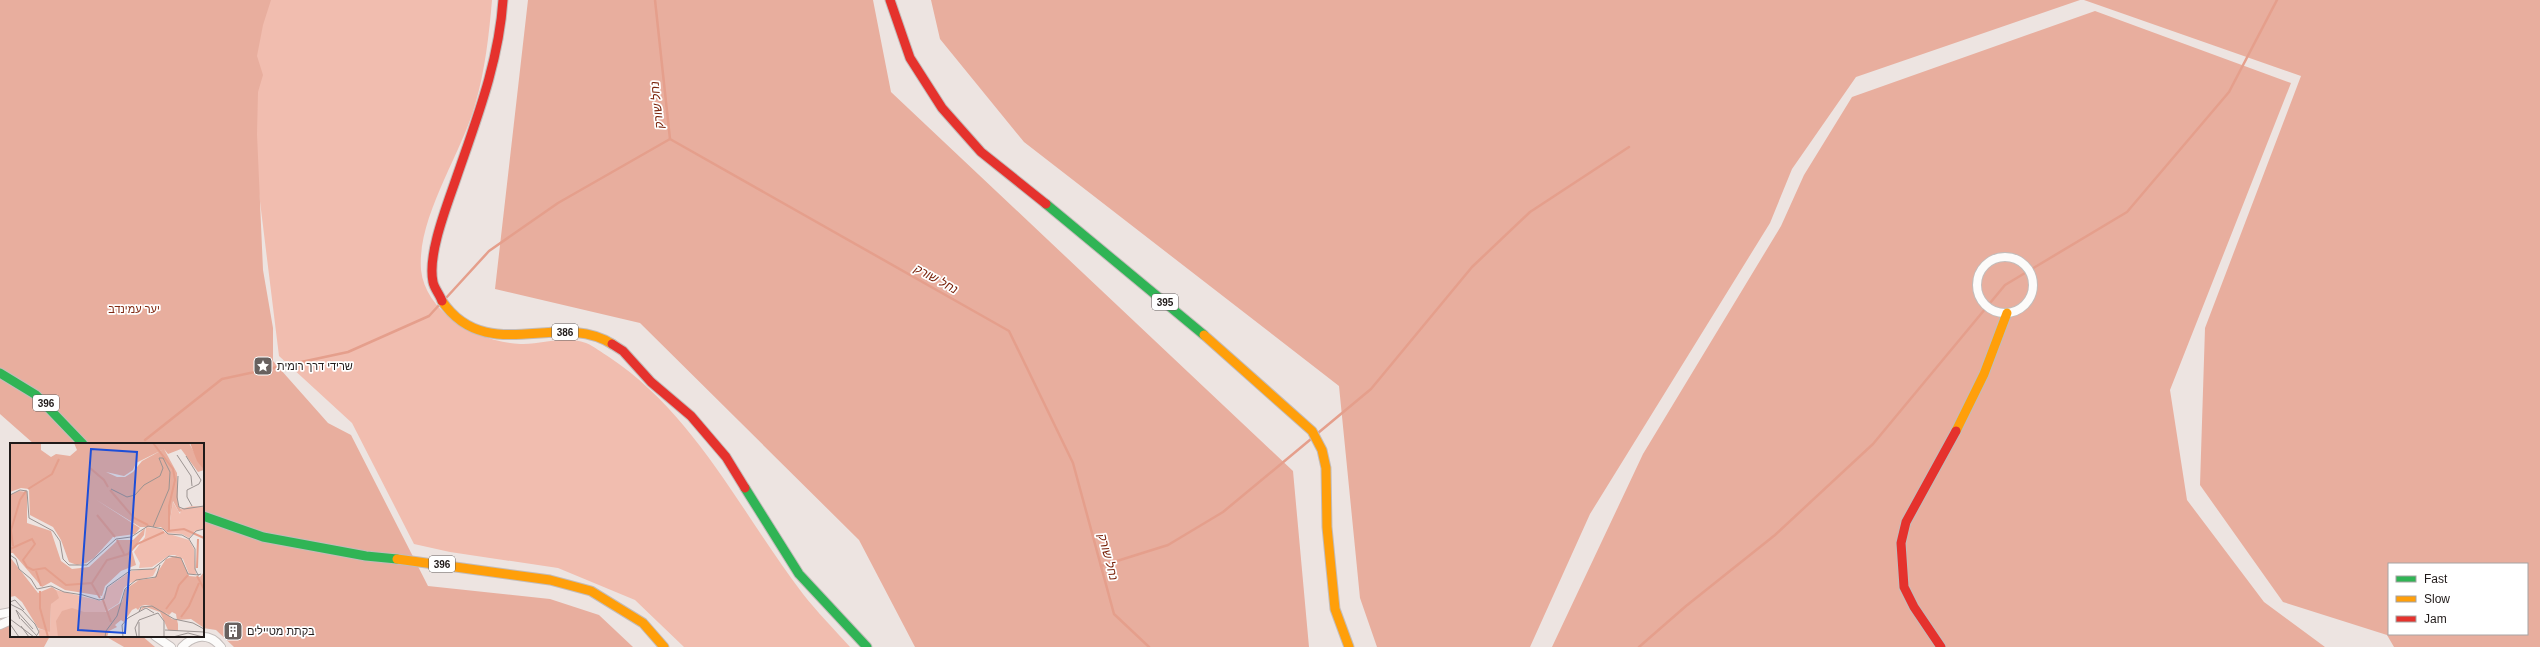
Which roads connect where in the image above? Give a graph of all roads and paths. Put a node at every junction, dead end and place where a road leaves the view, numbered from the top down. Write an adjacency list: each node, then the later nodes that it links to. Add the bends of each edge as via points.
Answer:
1 (503, 0): 18 (main road, 386, via 501,32 490,78 440,228 434,258 433,282 443,302 457,320 486,333 523,335 569,332 601,337 623,351 651,382 691,416 726,457 799,574)
2 (890, 0): 19 (main road, 395, via 910,58 942,108 981,152 1078,229 1258,380 1312,431 1322,450 1326,468 1326,527 1335,609)
3 (2007, 313): 3 (street, via 2024,305 2033,289 2033,280 2027,267 2016,259 2006,257 1989,262 1983,269 1978,286 1980,295 1987,305 1999,312); 20 (main road, via 1984,374 1942,460 1906,522 1901,543 1904,587)
4 (0, 373): 5 (main road, 396, via 20,382 43,400)
5 (82, 443)
6 (204, 516): 17 (main road, 396, via 263,537 366,556 420,561 550,580 591,591 643,623)
7 (10, 612): 8 (street)
8 (0, 614)
9 (10, 620): 10 (street)
10 (0, 625)
11 (204, 636): 16 (street)
12 (157, 637): 14 (street)
13 (196, 637): 15 (street)
14 (171, 647)
15 (182, 647)
16 (221, 647)
17 (664, 647)
18 (867, 647)
19 (1349, 647)
20 (1940, 647)

